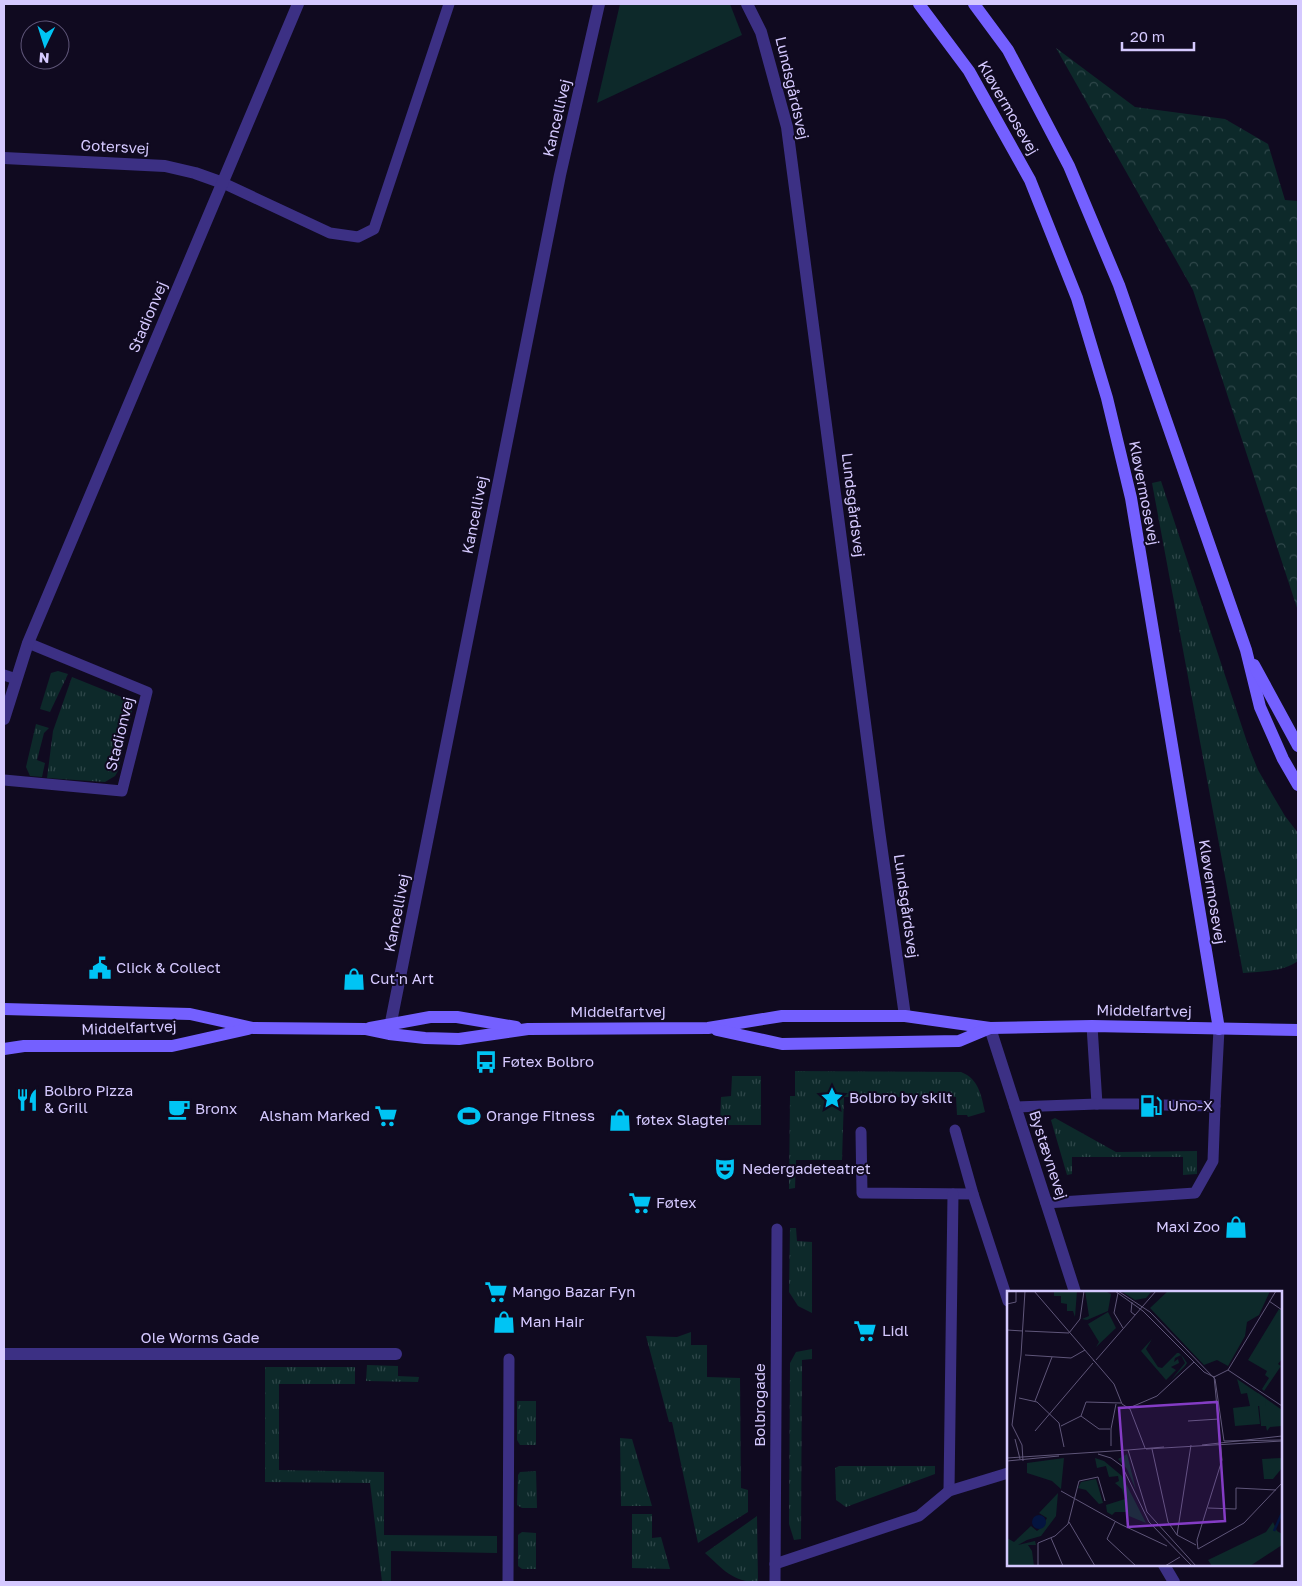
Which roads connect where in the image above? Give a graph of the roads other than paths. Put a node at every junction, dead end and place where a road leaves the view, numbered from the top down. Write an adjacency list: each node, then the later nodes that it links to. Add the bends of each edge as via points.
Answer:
1 (298, 4): 8 (street, Stadionvej)
2 (449, 4): 8 (lane, via 374,229 358,237 330,233)
3 (599, 4): 22 (street, Kancellivej, via 560,175)
4 (747, 4): 17 (street, Lundsgårdsvej, via 761,32 786,127)
5 (919, 4): 24 (main road, Kløvermosevej, via 969,71 1030,180 1078,298 1131,498)
6 (974, 4): 10 (main road, Kløvermosevej, via 1008,50 1069,166 1119,285)
7 (4, 158): 8 (street, Gotersvej, via 166,166 195,172)
8 (223, 183): 9 (street, Stadionvej)
9 (28, 643): 11 (street, Stadionvej); 14 (lane, Stadionvej, via 147,692 122,791)
10 (1246, 650): 13 (main road, Kløvermosevej); 15 (main road, Kløvermosevej, via 1260,707)
11 (10, 677): 12 (street, Stadionvej)
12 (4, 719)
13 (1298, 746)
14 (4, 780)
15 (1298, 786)
16 (4, 1009): 19 (main road, Middelfartvej, via 190,1014)
17 (905, 1016): 20 (main road, Middelfartvej, via 782,1016); 21 (main road, Middelfartvej)
18 (1092, 1026): 21 (main road, Middelfartvej); 24 (main road, Middelfartvej); 27 (lane)
19 (253, 1028): 22 (main road, Middelfartvej); 26 (main road, Middelfartvej, via 172,1046 24,1046)
20 (708, 1028): 21 (main road, Middelfartvej, via 782,1044 959,1042); 23 (main road, Middelfartvej)
21 (990, 1028): 31 (street, Bystævnevej)
22 (390, 1029): 23 (main road, Middelfartvej, via 424,1038 459,1039); 23 (main road, Middelfartvej, via 430,1017 457,1017)
23 (528, 1029)
24 (1219, 1029): 25 (main road, Middelfartvej); 30 (lane)
25 (1298, 1030)
26 (4, 1049)
27 (1097, 1104): 28 (lane); 31 (lane)
28 (1138, 1104)
29 (1164, 1105): 30 (lane)
30 (1215, 1106): 36 (lane, via 1213,1161 1195,1193)
31 (1015, 1107): 36 (street, Bystævnevej)
32 (955, 1130): 35 (lane)
33 (861, 1132): 34 (lane, via 862,1193)
34 (953, 1194): 35 (lane); 44 (lane)
35 (974, 1194): 39 (lane)
36 (1046, 1203): 38 (street, Bystævnevej)
37 (777, 1228): 45 (lane, Bolbrogade)
38 (1075, 1291)
39 (1007, 1298)
40 (4, 1354): 41 (street, Ole Worms Gade)
41 (396, 1354)
42 (509, 1360): 47 (lane)
43 (1007, 1473): 44 (lane)
44 (949, 1490): 45 (lane, via 919,1516)
45 (775, 1564): 48 (lane, Bolbrogade)
46 (1165, 1566): 49 (street)
47 (508, 1582)
48 (775, 1582)
49 (1174, 1582)

